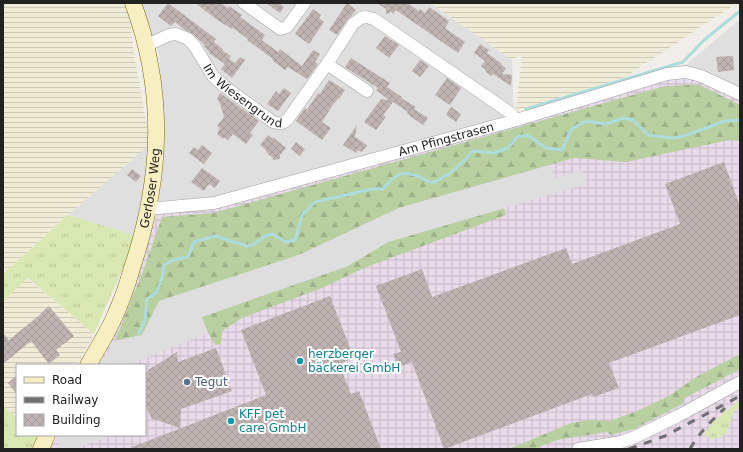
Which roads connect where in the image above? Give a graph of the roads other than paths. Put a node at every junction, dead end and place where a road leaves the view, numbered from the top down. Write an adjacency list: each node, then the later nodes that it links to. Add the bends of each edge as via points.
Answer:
1 (133, 3): 4 (street, Gerloser Weg)
2 (244, 3): 3 (street, via 280,29 287,27)
3 (304, 4)
4 (147, 45): 5 (street, Im Wiesengrund, via 169,35 176,34 188,39 213,76 278,124 288,119); 9 (street, Gerloser Weg, via 154,86 156,126 155,158)
5 (327, 64): 6 (street); 8 (street, Im Wiesengrund, via 352,24 366,16 512,114)
6 (367, 91)
7 (740, 94): 8 (street, Am Pfingstrasen, via 702,76 686,72 667,74)
8 (513, 121): 9 (street, Am Pfingstrasen, via 214,203)
9 (148, 209): 10 (street, Gerloser Weg, via 144,232 127,284 113,320)
10 (89, 364)
11 (740, 382): 14 (street, via 635,437 621,442)
12 (47, 436): 13 (street)
13 (41, 449)
14 (578, 449)

